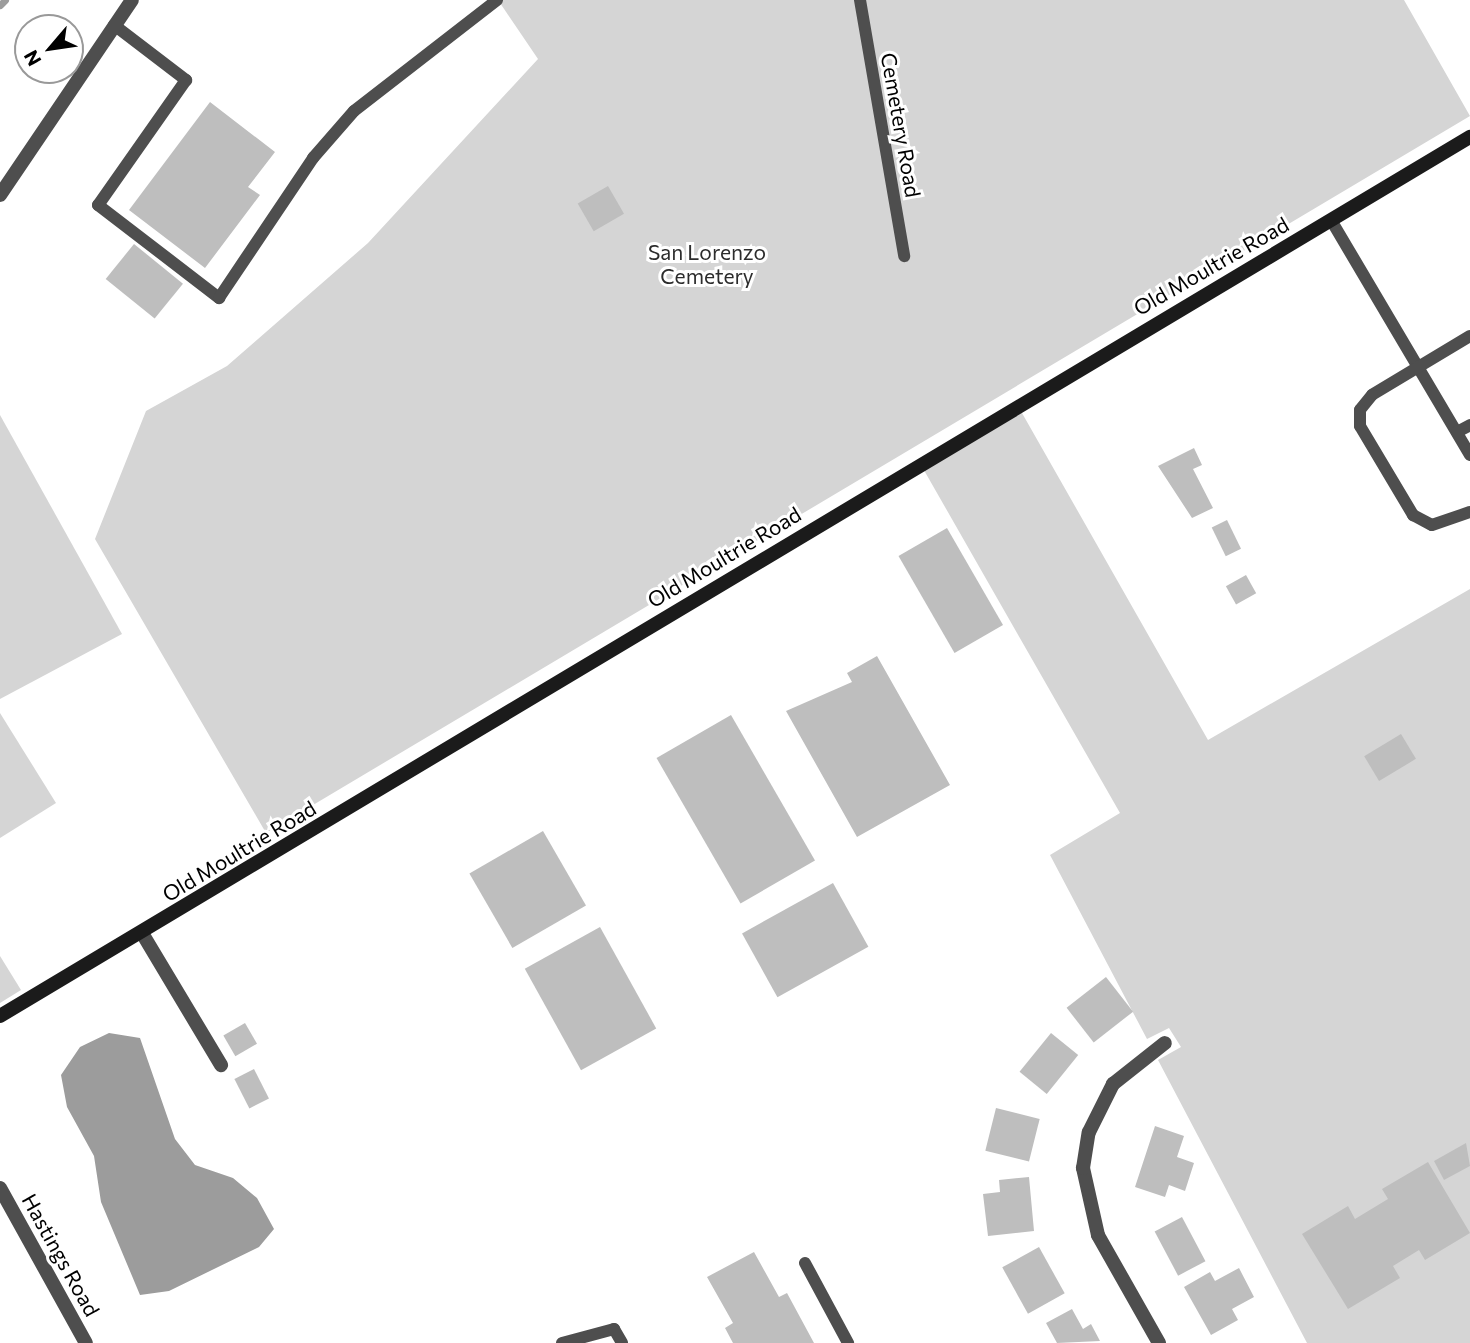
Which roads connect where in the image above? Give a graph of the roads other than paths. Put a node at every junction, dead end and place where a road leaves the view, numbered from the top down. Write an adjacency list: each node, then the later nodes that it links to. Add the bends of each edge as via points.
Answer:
1 (132, 0): 4 (street)
2 (497, 0): 4 (lane, via 354,111 313,158 219,298 98,205 186,80)
3 (860, 0): 8 (lane, Cemetery Road)
4 (114, 24): 6 (street)
5 (1470, 137): 7 (main road, Old Moultrie Road)
6 (0, 195)
7 (1331, 220): 10 (lane); 15 (main road, Old Moultrie Road)
8 (904, 256)
9 (1470, 336): 10 (lane)
10 (1419, 366): 12 (lane); 14 (lane, via 1372,395 1360,410 1360,426 1413,515 1432,526)
11 (1470, 425): 12 (lane)
12 (1457, 432): 13 (lane)
13 (1470, 455)
14 (1470, 512)
15 (142, 933): 16 (main road, Old Moultrie Road); 18 (street)
16 (0, 1016)
17 (1165, 1043): 25 (street, via 1113,1084 1088,1132 1083,1168 1098,1235)
18 (221, 1065)
19 (0, 1188): 21 (street, Hastings Road)
20 (805, 1262): 24 (lane)
21 (86, 1343)
22 (562, 1343): 23 (lane, via 614,1329)
23 (622, 1343)
24 (848, 1343)
25 (1158, 1343)

